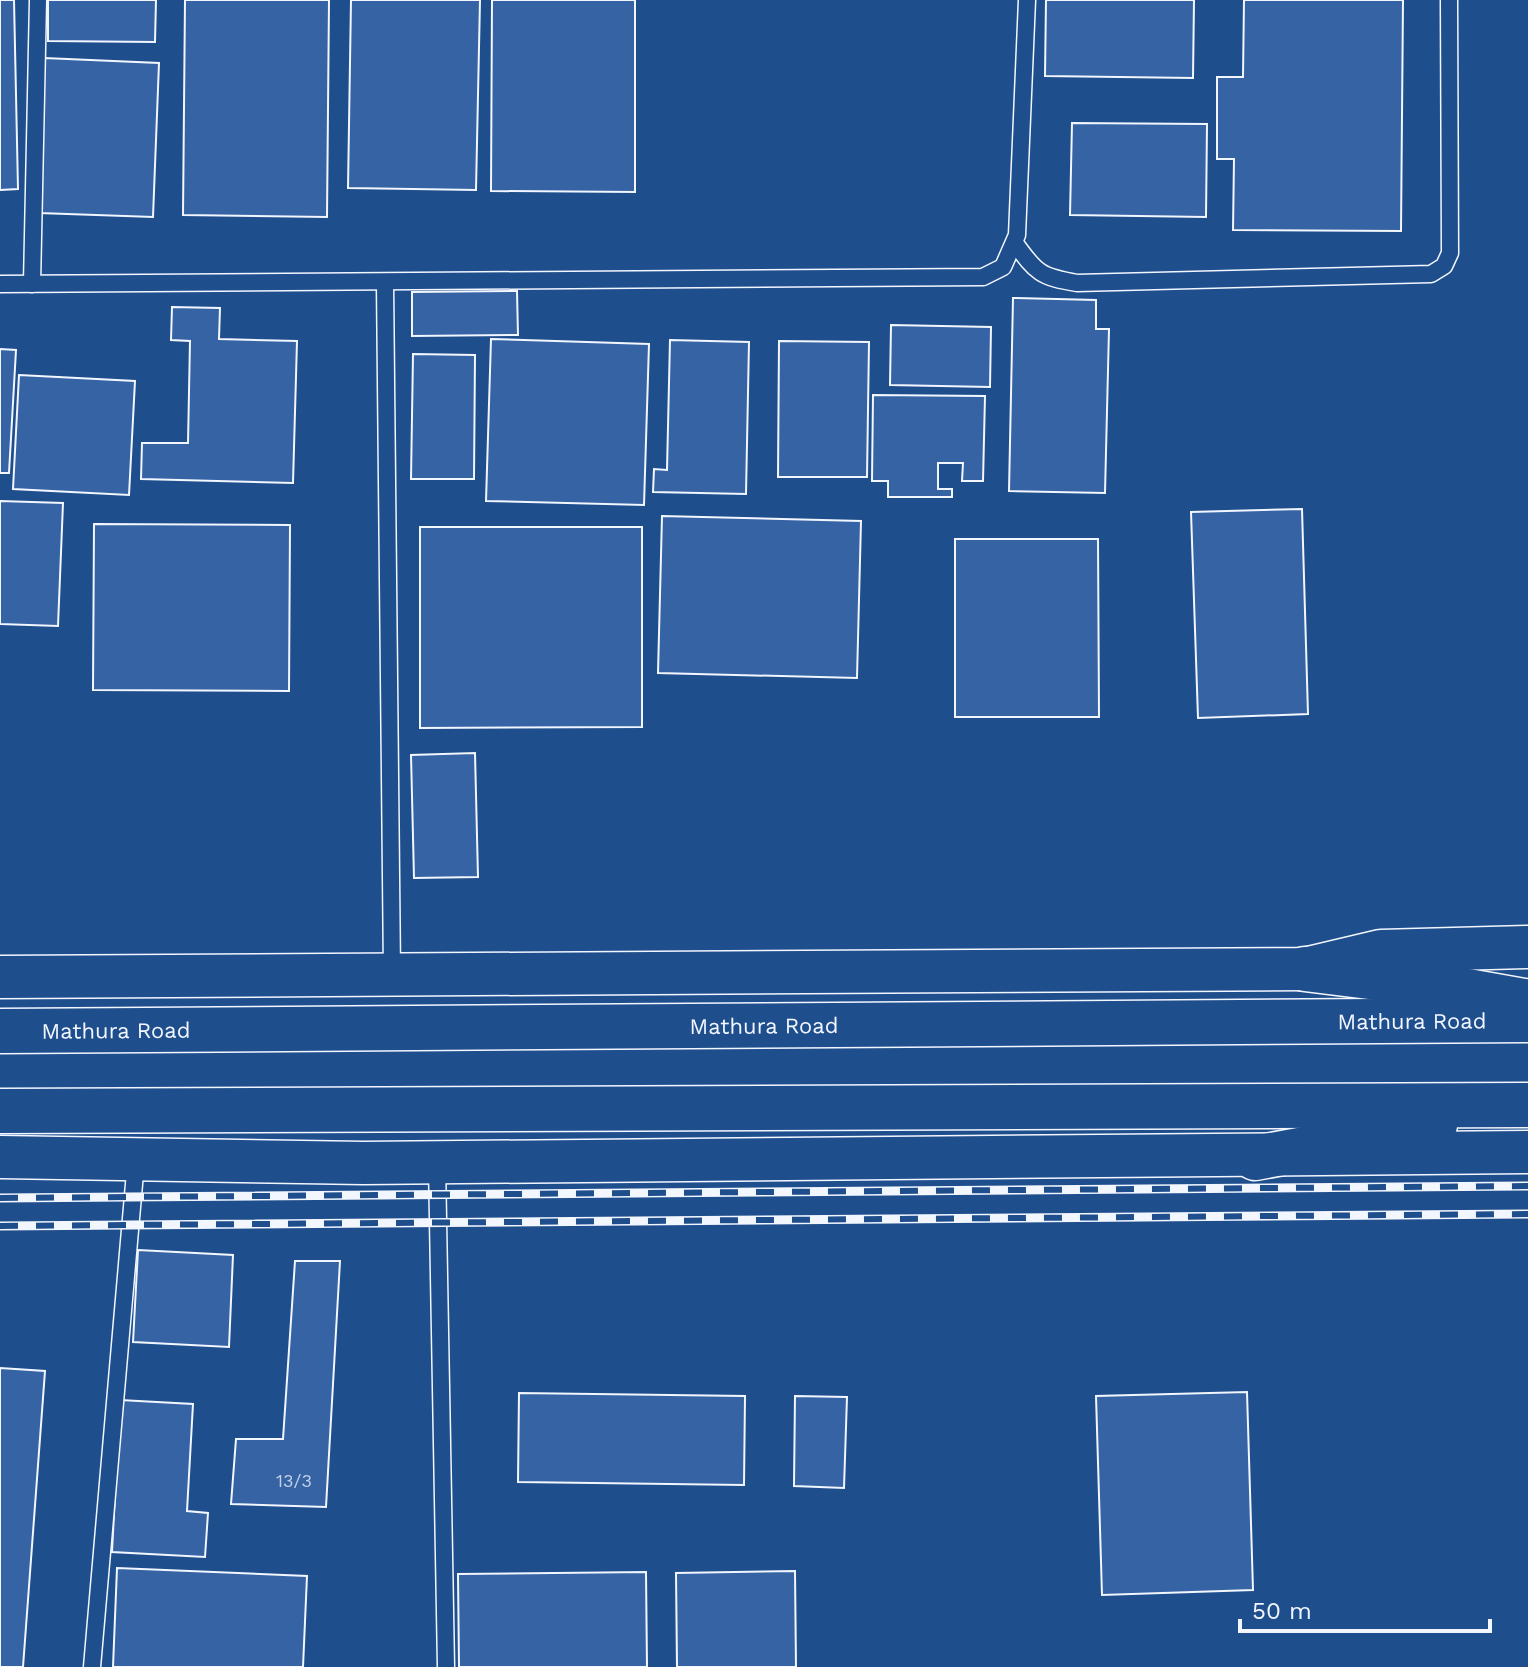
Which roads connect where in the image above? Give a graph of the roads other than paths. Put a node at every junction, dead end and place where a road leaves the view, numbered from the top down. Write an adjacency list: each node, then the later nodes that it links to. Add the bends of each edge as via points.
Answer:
1 (38, 0): 7 (lane)
2 (1027, 0): 4 (lane)
3 (1449, 0): 4 (lane, via 1450,253 1444,266 1431,274 1077,283 1033,270)
4 (1015, 243): 5 (lane, via 1003,267 983,277)
5 (385, 283): 7 (lane); 11 (lane)
6 (0, 284): 7 (lane)
7 (32, 284)
8 (1528, 947): 10 (main road, via 1381,951)
9 (0, 968): 13 (main road)
10 (1305, 969): 11 (main road); 14 (highway)
11 (392, 976): 13 (main road)
12 (0, 977): 13 (main road)
13 (88, 977)
14 (1528, 1002)
15 (1528, 1020): 16 (highway, Mathura Road)
16 (0, 1031)
17 (1528, 1106): 18 (highway); 21 (highway)
18 (0, 1111)
19 (1528, 1152): 21 (main road)
20 (0, 1157): 22 (main road)
21 (1255, 1158): 23 (main road)
22 (137, 1159): 23 (main road); 24 (lane)
23 (437, 1163): 25 (lane)
24 (92, 1667)
25 (446, 1667)

